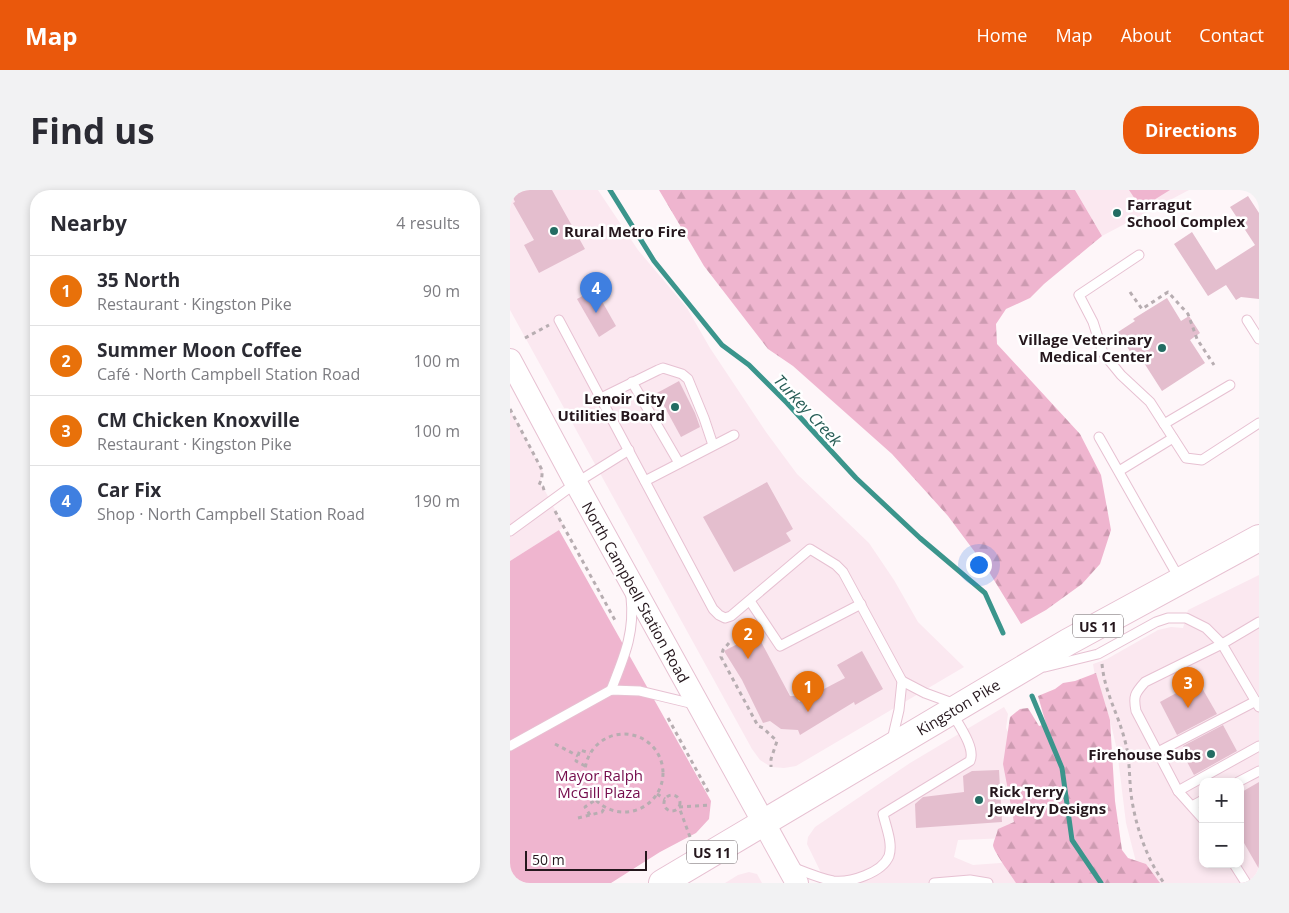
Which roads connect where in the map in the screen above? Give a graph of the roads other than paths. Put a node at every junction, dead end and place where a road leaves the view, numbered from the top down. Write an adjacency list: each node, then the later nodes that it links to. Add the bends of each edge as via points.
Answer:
1 (1139, 255): 10 (lane, via 1079,295 1093,322 1103,353 1150,402)
2 (559, 320): 8 (lane)
3 (1247, 320): 4 (lane)
4 (1259, 339)
5 (510, 360): 19 (main road, North Campbell Station Road)
6 (632, 382): 8 (lane); 14 (lane, via 663,368 682,374 688,379); 16 (lane)
7 (1230, 384): 10 (lane)
8 (601, 398): 15 (lane)
9 (1259, 423): 13 (lane, via 1202,460 1186,458)
10 (1164, 424): 13 (lane)
11 (734, 434): 14 (lane)
12 (1099, 437): 17 (lane)
13 (1173, 438): 17 (lane)
14 (713, 446): 16 (lane)
15 (628, 450): 18 (lane); 19 (lane)
16 (679, 463): 18 (lane)
17 (1119, 471): 23 (lane)
18 (645, 481): 24 (lane, via 719,615 731,616)
19 (576, 483): 20 (lane); 22 (main road, North Campbell Station Road)
20 (512, 526)
21 (1259, 538): 23 (main road, Kingston Pike / US 11)
22 (628, 576): 30 (lane, via 632,627 624,660); 32 (main road, North Campbell Station Road)
23 (1180, 580): 28 (main road, Kingston Pike / US 11)
24 (750, 601): 25 (lane, via 780,646); 25 (lane, via 810,549 844,572)
25 (861, 604): 29 (lane)
26 (1259, 622): 27 (lane)
27 (1222, 644): 28 (lane, via 1198,623 1186,618 1168,618 1098,654); 31 (lane); 37 (lane, via 1145,682 1136,692 1136,712)
28 (1016, 672): 33 (main road, Kingston Pike / US 11)
29 (902, 681): 33 (lane); 36 (lane)
30 (611, 690): 32 (lane, via 640,691); 34 (lane)
31 (1258, 704): 37 (lane)
32 (700, 706): 44 (main road, North Campbell Station Road)
33 (955, 708): 36 (main road, Kingston Pike / US 11); 46 (lane, via 970,745 970,761 883,814 890,841 889,855 883,867 863,878 834,882)
34 (510, 746)
35 (1259, 746): 40 (lane)
36 (891, 747): 44 (main road, Kingston Pike / US 11)
37 (1158, 752): 40 (lane)
38 (1259, 771): 39 (lane)
39 (1244, 779)
40 (1178, 792): 42 (lane)
41 (1199, 802): 42 (lane)
42 (1192, 806): 43 (lane)
43 (1199, 814)
44 (764, 822): 46 (main road, North Campbell Station Road); 48 (main road, Kingston Pike / US 11)
45 (1237, 868): 51 (lane)
46 (792, 874)
47 (971, 882): 49 (lane); 50 (lane)
48 (662, 883)
49 (934, 883)
50 (988, 883)
51 (1246, 883)

